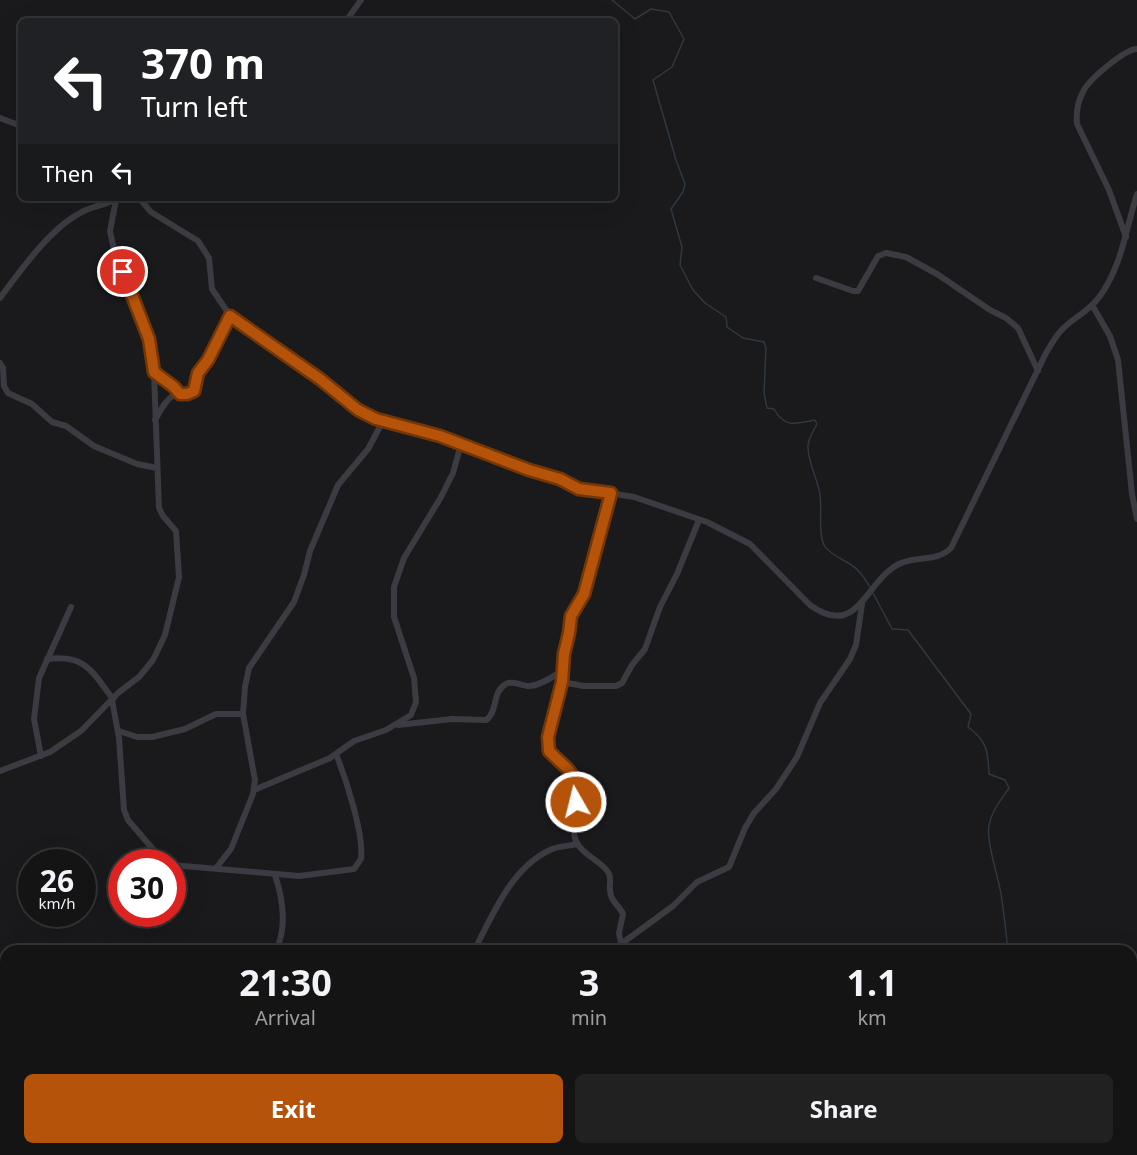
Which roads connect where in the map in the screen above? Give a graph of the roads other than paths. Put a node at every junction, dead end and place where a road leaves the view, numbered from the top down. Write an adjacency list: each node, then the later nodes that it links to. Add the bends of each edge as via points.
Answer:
1 (361, 0): 2 (street)
2 (348, 18)
3 (1137, 49): 10 (street, via 1126,52 1086,85 1076,117)
4 (0, 118): 5 (street)
5 (18, 125)
6 (1137, 194): 10 (street)
7 (112, 201): 12 (street, via 82,212 63,225)
8 (117, 201): 17 (street, via 110,231 115,255 149,339)
9 (142, 201): 14 (street, via 152,212 198,241 209,258 212,289)
10 (1126, 238): 13 (street, via 1115,268)
11 (816, 278): 16 (street, via 858,291 878,256 886,253 906,257 1018,328)
12 (0, 298)
13 (1092, 305): 16 (street, via 1059,332); 24 (street, via 1110,336 1118,360)
14 (230, 316): 18 (street, via 198,373 194,391); 20 (street, via 358,410)
15 (0, 363): 22 (street, via 8,393 32,404 52,422 66,426 94,446)
16 (1038, 371): 26 (street, via 951,548 943,556 906,560 892,567)
17 (154, 372): 18 (street); 19 (street)
18 (180, 394): 19 (street, via 168,400)
19 (155, 420): 22 (street)
20 (383, 421): 21 (street); 32 (street, via 368,449 338,485 294,602 249,668)
21 (461, 444): 23 (street, via 579,489); 33 (street, via 453,473 404,558 394,587 394,617 414,678 416,702 411,715)
22 (157, 468): 31 (street, via 159,508 176,531 178,577 165,635 153,660)
23 (611, 493): 25 (street); 29 (street, via 584,594 571,616)
24 (1137, 519)
25 (699, 520): 26 (street, via 750,544 818,611 839,616); 30 (street, via 645,650 622,683 584,686)
26 (862, 604): 47 (street, via 850,659 820,703 796,757 745,828 729,867 697,882)
27 (71, 607): 28 (street)
28 (47, 658): 31 (street, via 69,657 88,666); 36 (street, via 39,678 34,719)
29 (563, 670): 30 (street); 33 (street, via 536,685 504,685 493,713 486,720)
30 (562, 682): 39 (street, via 548,737 549,751 574,775)
31 (112, 699): 34 (street); 36 (street, via 81,731)
32 (243, 714): 34 (street, via 216,714 185,729 152,737); 38 (street)
33 (394, 725): 35 (street, via 354,741)
34 (119, 731): 40 (street, via 124,810)
35 (336, 754): 38 (street); 43 (street, via 353,807 361,854 358,864 354,869)
36 (41, 756): 37 (street)
37 (0, 771)
38 (254, 790): 42 (street, via 231,849)
39 (577, 844): 45 (street, via 550,850 518,875); 46 (street, via 608,871 610,895 623,914)
40 (153, 849)
41 (186, 867): 42 (street)
42 (216, 868): 43 (street)
43 (275, 875): 44 (street, via 282,903)
44 (277, 945)
45 (477, 945)
46 (620, 945)
47 (624, 945)

